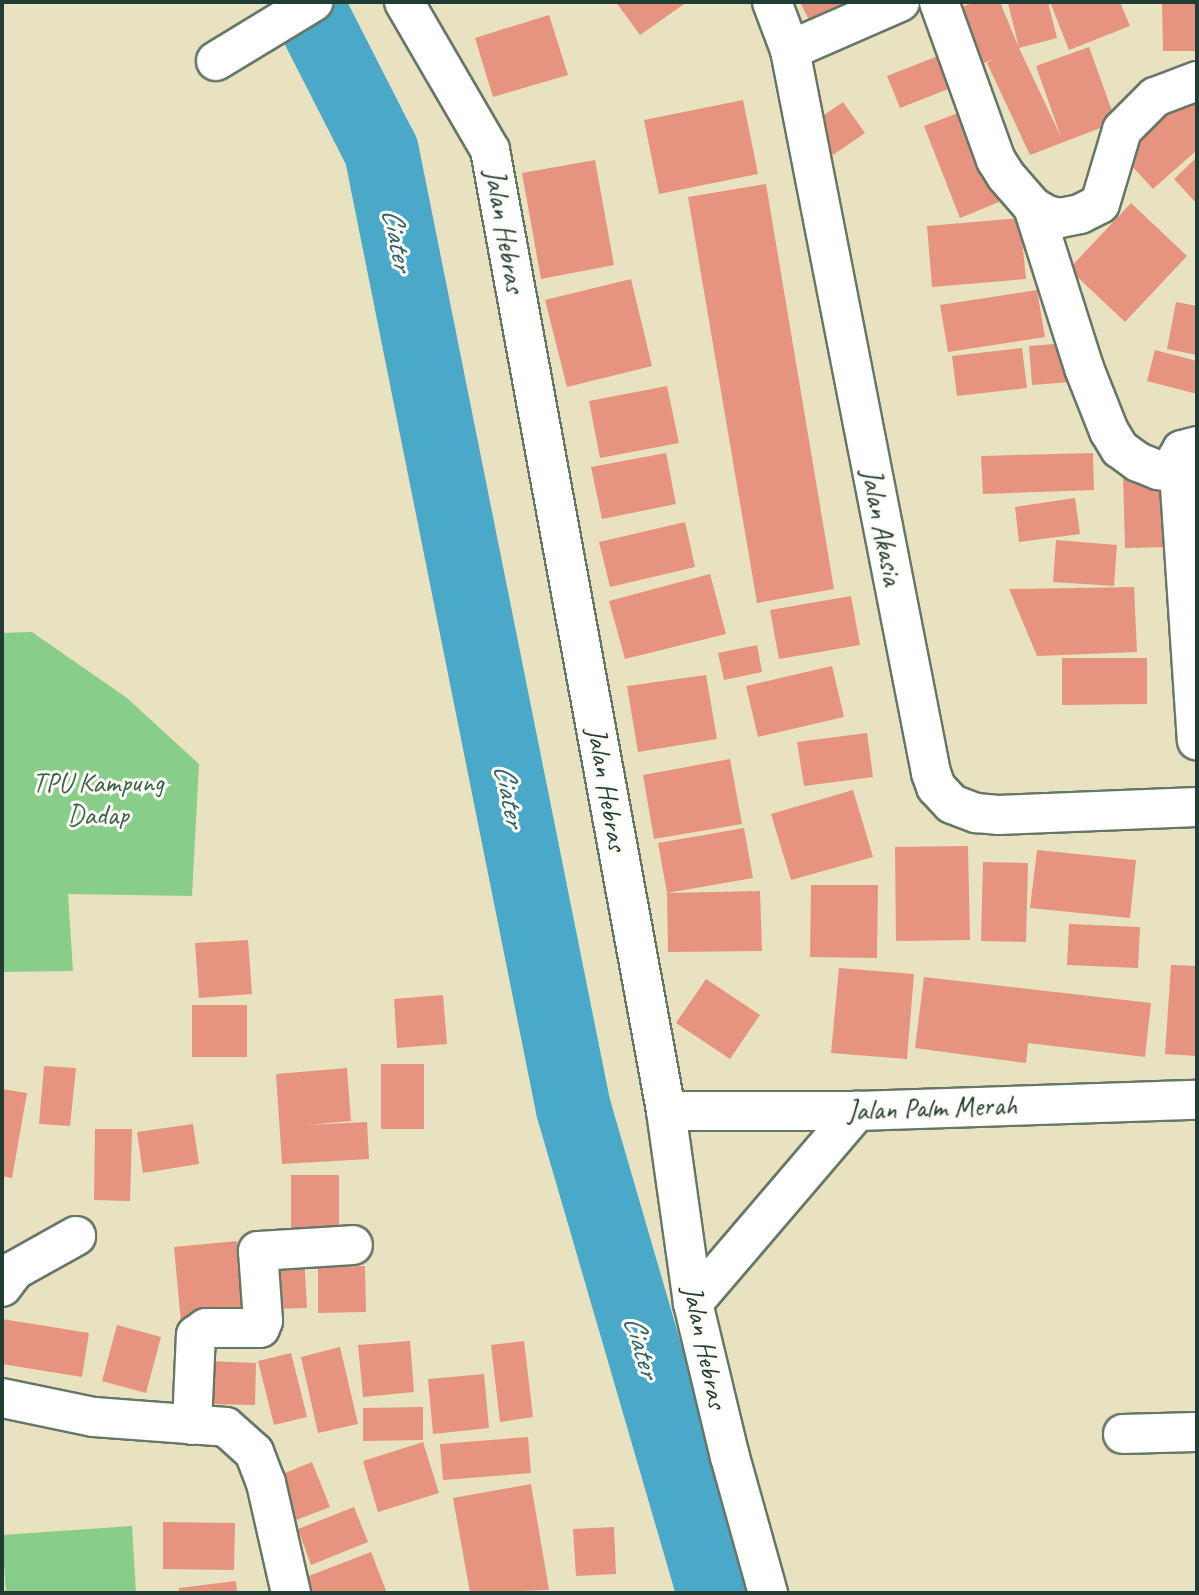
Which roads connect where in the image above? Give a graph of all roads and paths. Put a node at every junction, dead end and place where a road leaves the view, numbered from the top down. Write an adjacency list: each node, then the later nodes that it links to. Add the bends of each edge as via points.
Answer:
1 (313, 2): 7 (street)
2 (404, 2): 14 (street, Jalan Hebras, via 491,150)
3 (772, 2): 6 (street, Jalan Akasia)
4 (900, 2): 6 (street)
5 (939, 2): 9 (street, via 996,160)
6 (790, 50): 12 (street, Jalan Akasia, via 936,787 952,804 998,816)
7 (216, 61)
8 (1197, 80): 9 (street, via 1155,97 1122,130 1100,204 1059,218)
9 (1033, 207): 10 (street, via 1084,368 1120,449 1138,462)
10 (1188, 459): 11 (street)
11 (1197, 740)
12 (1197, 807)
13 (1197, 1100): 15 (street, Jalan Palm Merah)
14 (666, 1111): 15 (street, Jalan Palm Merah); 19 (street, Jalan Hebras)
15 (857, 1111): 19 (street)
16 (76, 1236): 18 (street, via 15,1269)
17 (353, 1245): 21 (street, via 258,1251 263,1321 260,1328 206,1328 196,1335)
18 (2, 1287)
19 (693, 1303): 24 (street, Jalan Hebras)
20 (2, 1398): 21 (street, via 94,1417)
21 (192, 1425): 25 (street, via 226,1427 254,1452 266,1483)
22 (1197, 1432): 23 (street)
23 (1123, 1434)
24 (761, 1592)
25 (290, 1593)

